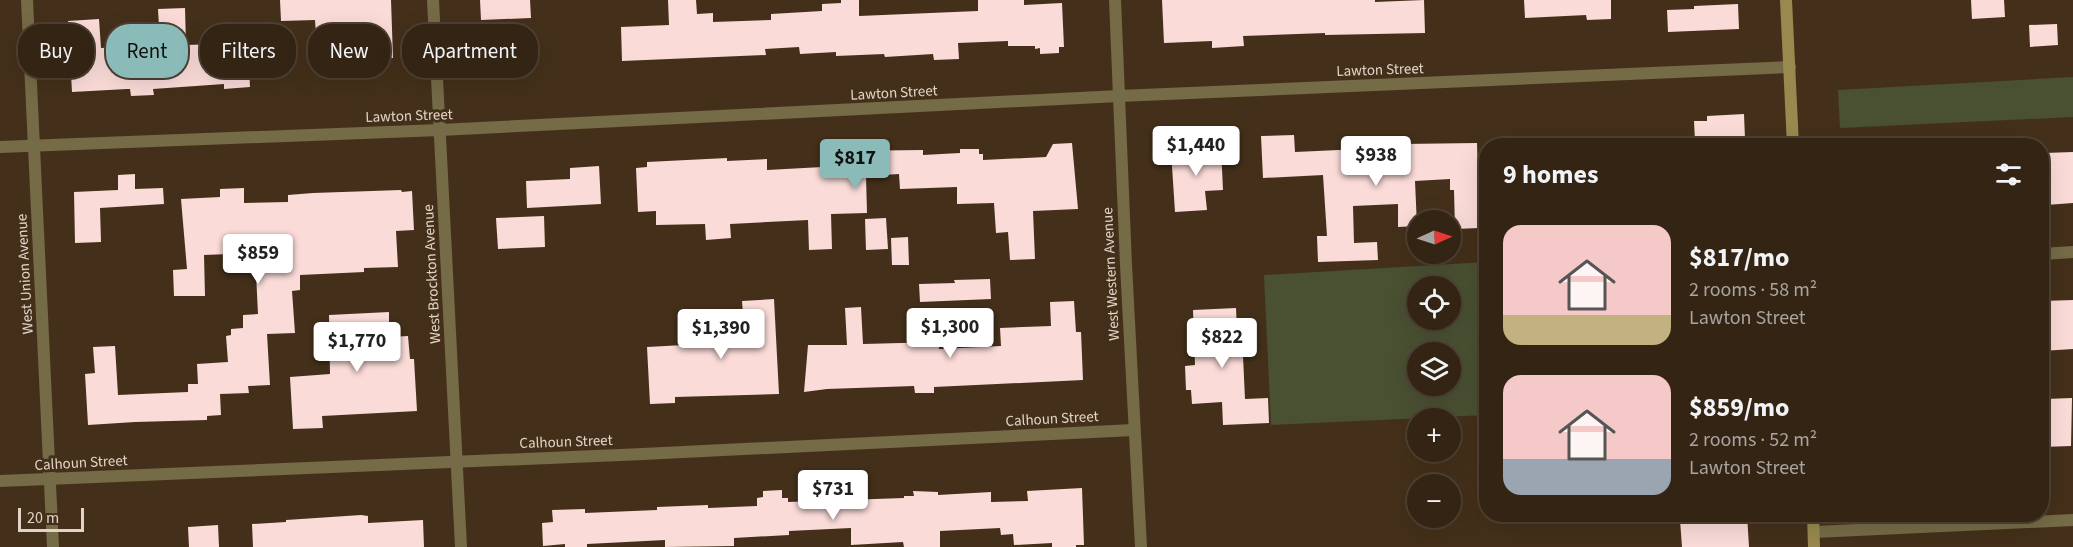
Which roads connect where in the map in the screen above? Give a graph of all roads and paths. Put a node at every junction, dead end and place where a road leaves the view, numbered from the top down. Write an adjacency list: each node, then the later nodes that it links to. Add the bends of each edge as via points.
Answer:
1 (27, 0): 9 (street, West Union Avenue)
2 (433, 0): 7 (street, West Brockton Avenue)
3 (1115, 0): 6 (street, West Western Avenue)
4 (1786, 0): 5 (main road)
5 (1790, 68): 6 (street, Lawton Street); 8 (main road)
6 (1119, 96): 7 (street, Lawton Street); 13 (street, West Western Avenue)
7 (440, 130): 9 (street, Lawton Street); 14 (street, West Brockton Avenue)
8 (1793, 138)
9 (35, 146): 10 (street, Lawton Street); 15 (street, West Union Avenue)
10 (0, 147)
11 (2073, 252): 12 (street)
12 (2049, 254)
13 (1134, 430): 14 (street, Calhoun Street); 24 (street, West Western Avenue)
14 (457, 461): 15 (street, Calhoun Street); 23 (street, West Brockton Avenue)
15 (50, 479): 16 (street, Calhoun Street); 22 (street, West Union Avenue)
16 (0, 482)
17 (2073, 520): 18 (street)
18 (2049, 521)
19 (1813, 522): 21 (main road)
20 (2030, 522): 21 (street)
21 (1814, 532): 25 (main road)
22 (53, 547)
23 (461, 547)
24 (1141, 547)
25 (1814, 547)

